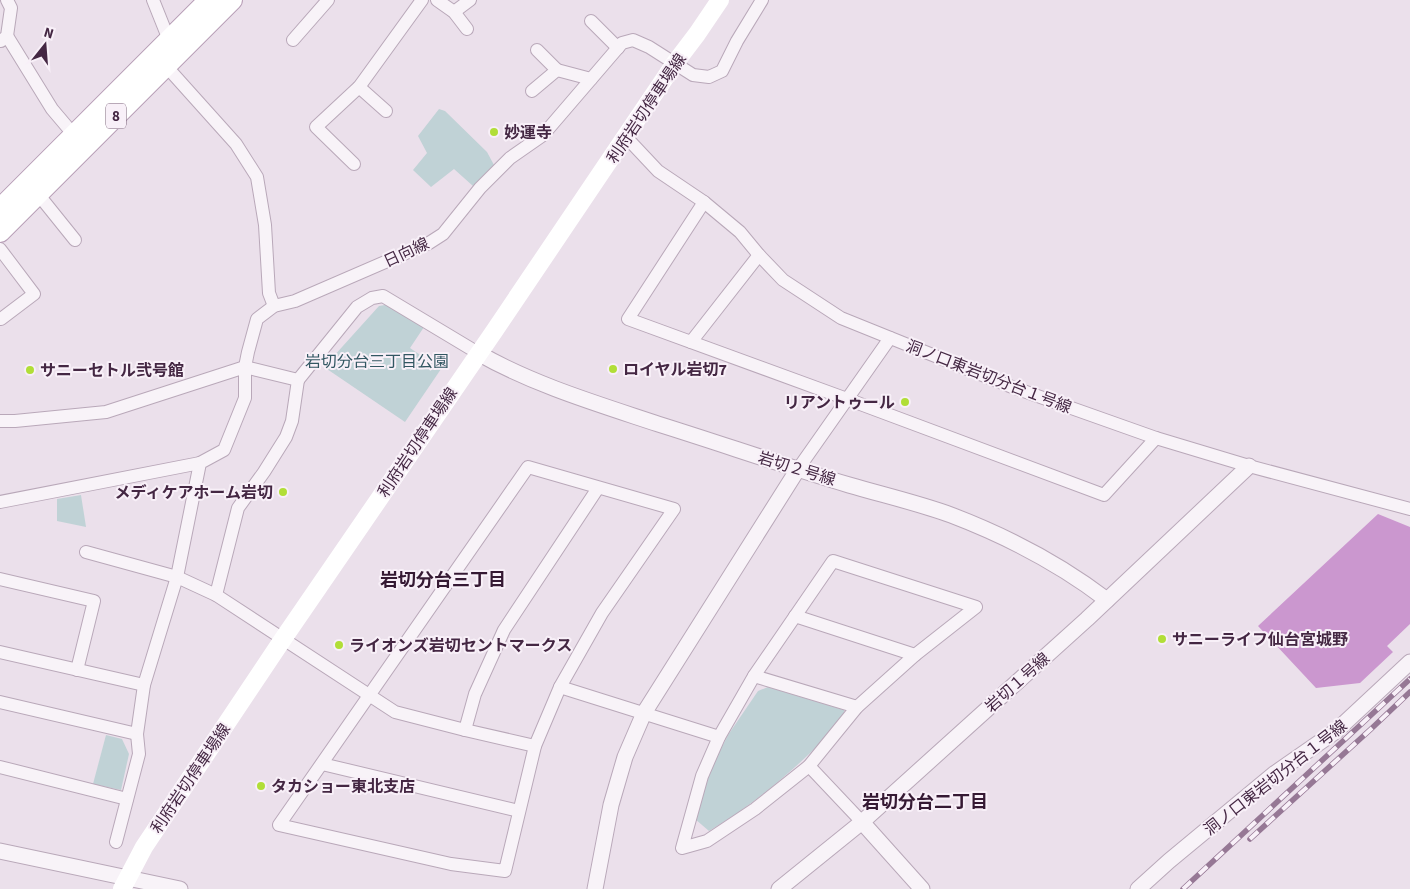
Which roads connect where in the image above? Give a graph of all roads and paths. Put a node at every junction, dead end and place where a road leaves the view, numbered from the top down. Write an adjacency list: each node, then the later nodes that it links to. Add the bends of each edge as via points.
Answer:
1 (7, 0): 14 (street, via 11,8)
2 (153, 0): 15 (street)
3 (209, 0): 15 (main road, 8)
4 (232, 0): 20 (main road, 8)
5 (328, 0): 16 (street)
6 (422, 0): 23 (street)
7 (437, 0): 11 (street)
8 (470, 0): 11 (street)
9 (720, 0): 19 (main road, 利府岩切停車場線)
10 (762, 0): 19 (street, via 736,41 722,71 708,77 693,75)
11 (454, 12): 13 (street)
12 (591, 21): 17 (street)
13 (467, 29)
14 (3, 39): 26 (street)
15 (169, 40): 26 (main road, 8)
16 (293, 40)
17 (618, 48): 19 (street, via 622,43 633,40); 22 (street, 日向線)
18 (536, 50): 21 (street)
19 (675, 63): 27 (main road, 利府岩切停車場線)
20 (166, 66): 29 (main road, 8); 36 (street, via 236,144 257,177 266,225 269,293)
21 (557, 70): 22 (street); 24 (street)
22 (591, 79): 36 (street, 日向線, via 543,136 510,158 480,188 443,234 295,301)
23 (359, 87): 25 (street); 28 (street, via 316,127)
24 (532, 91)
25 (386, 111)
26 (74, 135): 31 (main road, 8)
27 (626, 136): 30 (street, 洞ノ口東岩切分台１号線, via 658,172); 40 (main road, 利府岩切停車場線)
28 (354, 164)
29 (38, 194): 32 (main road, 8); 33 (street)
30 (704, 202): 35 (street, 洞ノ口東岩切分台１号線, via 740,232); 39 (street, via 628,319)
31 (2, 204)
32 (0, 232)
33 (75, 240)
34 (0, 249): 37 (street, via 34,294)
35 (759, 255): 38 (street, 洞ノ口東岩切分台１号線, via 783,280 841,318); 39 (street)
36 (274, 306): 41 (street, 日向線, via 257,319)
37 (1, 319)
38 (890, 338): 43 (street); 45 (street, 洞ノ口東岩切分台１号線)
39 (691, 342): 43 (street)
40 (478, 353): 42 (street, via 383,296 357,307); 48 (street, 岩切２号線, via 594,403); 58 (main road, 利府岩切停車場線)
41 (245, 368): 42 (street); 44 (street, via 106,412); 46 (street, 日向線, via 245,398 224,450)
42 (298, 380): 55 (street, via 292,421 286,437 238,508)
43 (847, 399): 45 (street, via 1104,495); 48 (street)
44 (0, 421)
45 (1156, 438): 47 (street, 洞ノ口東岩切分台１号線)
46 (200, 463): 50 (street, 日向線); 53 (street)
47 (1249, 466): 51 (street, 洞ノ口東岩切分台１号線); 56 (street, 岩切１号線)
48 (798, 469): 56 (street, 岩切２号線, via 950,515 1002,536); 69 (street)
49 (598, 488): 65 (street, via 674,509 602,613); 66 (street, via 528,467); 70 (street, via 504,630 475,694)
50 (0, 502)
51 (1410, 509)
52 (86, 552): 53 (street)
53 (177, 577): 55 (street); 64 (street)
54 (0, 579): 62 (street, via 94,601)
55 (216, 596): 58 (street)
56 (1107, 600): 79 (street, 岩切１号線)
57 (795, 616): 60 (street); 60 (street, via 833,561 976,608); 63 (street)
58 (283, 639): 66 (street); 82 (main road, 利府岩切停車場線, via 144,847)
59 (0, 652): 62 (street)
60 (915, 654): 68 (street)
61 (1410, 662): 87 (street, 洞ノ口東岩切分台１号線, via 1336,731 1274,774)
62 (77, 670): 64 (street)
63 (754, 676): 68 (street); 72 (street)
64 (144, 685): 71 (street)
65 (560, 686): 69 (street); 73 (street)
66 (369, 695): 70 (street, via 395,712); 74 (street)
67 (0, 702): 71 (street)
68 (857, 707): 75 (street)
69 (644, 713): 72 (street); 84 (street, via 625,757 611,805)
70 (465, 730): 73 (street)
71 (137, 734): 77 (street, via 139,754)
72 (720, 737): 75 (street, via 702,776 682,848 707,841 755,809)
73 (535, 746): 78 (street)
74 (322, 764): 78 (street); 78 (street, via 279,825 451,864 505,871)
75 (809, 766): 79 (street)
76 (0, 767): 77 (street)
77 (127, 799): 80 (street)
78 (519, 811)
79 (862, 822): 85 (street, 岩切１号線); 86 (street)
80 (116, 842)
81 (0, 852): 82 (street)
82 (124, 884): 83 (street)
83 (180, 889)
84 (596, 889)
85 (779, 889)
86 (922, 889)
87 (1138, 889)

